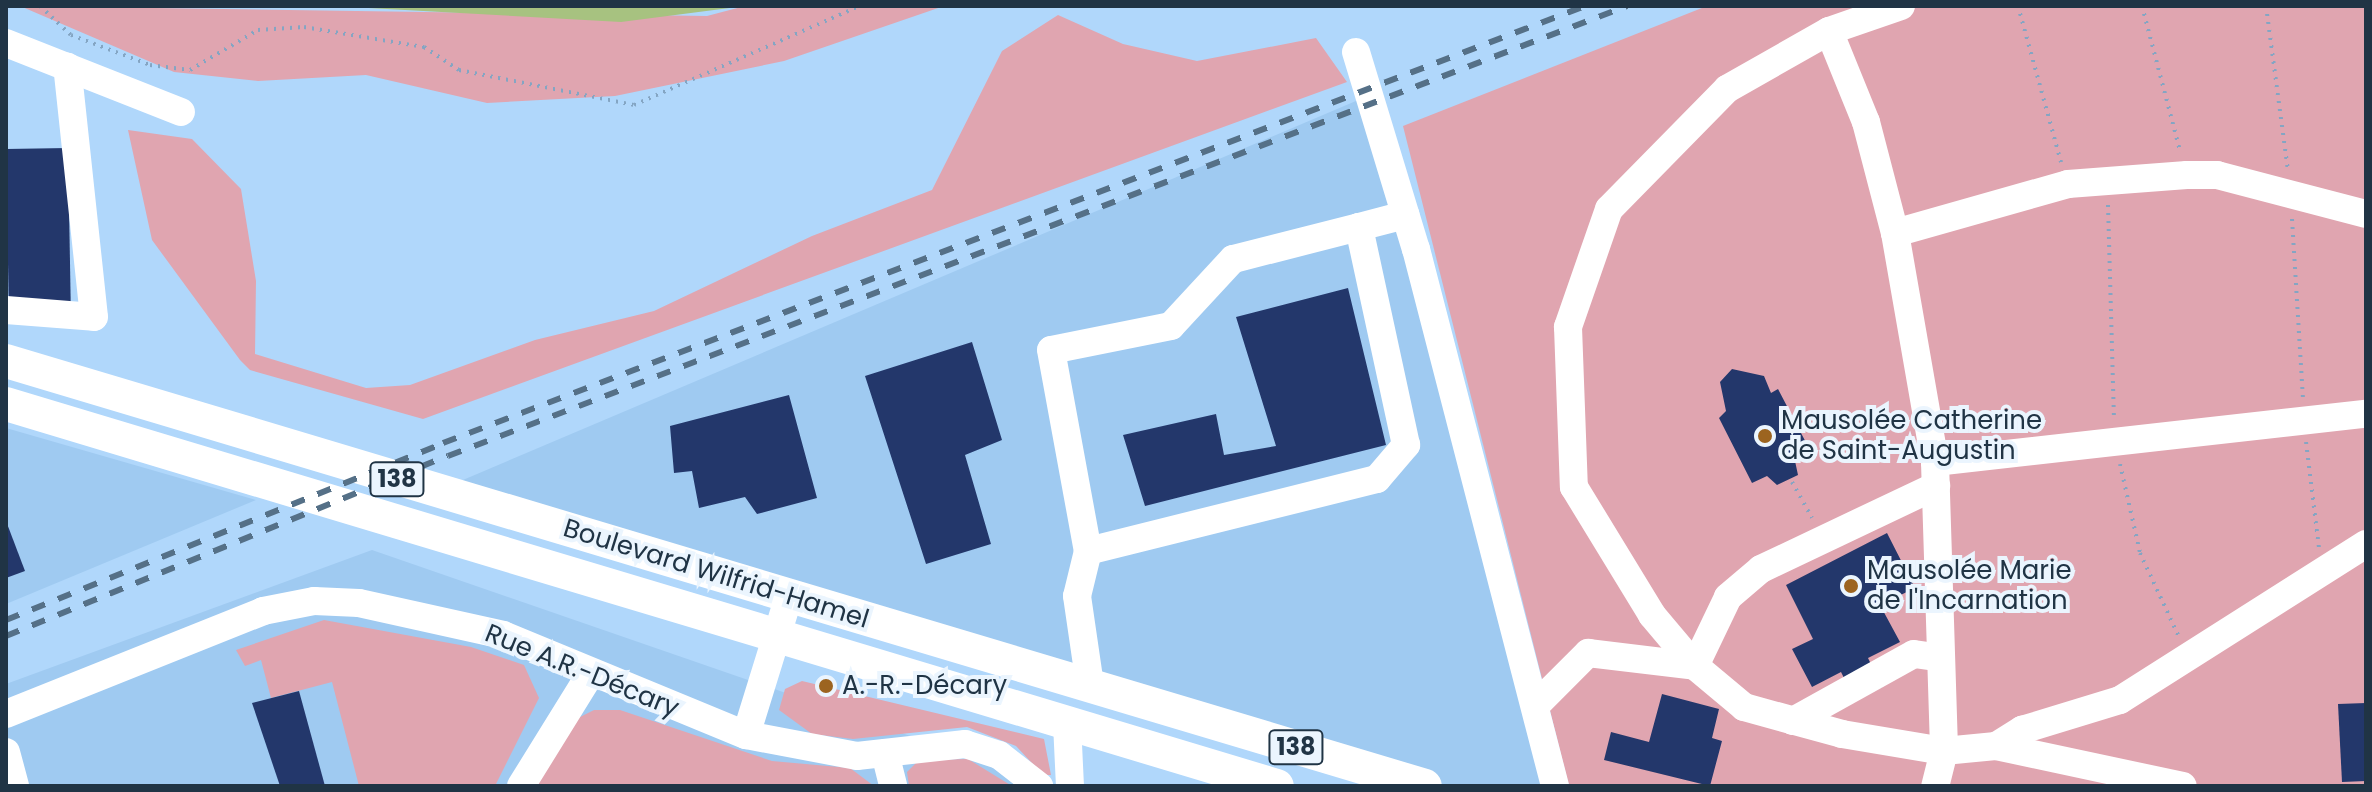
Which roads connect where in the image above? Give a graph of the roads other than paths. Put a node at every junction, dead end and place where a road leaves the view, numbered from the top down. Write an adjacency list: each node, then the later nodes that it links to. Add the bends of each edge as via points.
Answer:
1 (1901, 6): 2 (street)
2 (1829, 31): 10 (street, via 1866,122); 21 (street, via 1727,89 1609,209 1568,327 1574,487 1652,615)
3 (6, 43): 5 (street)
4 (1356, 52): 8 (street)
5 (67, 66): 6 (street); 11 (street, via 94,317)
6 (181, 112)
7 (2366, 214): 10 (street, via 2290,192 2187,175 2068,184)
8 (1405, 215): 9 (street); 24 (street)
9 (1359, 227): 17 (street, via 1233,259 1171,326 1051,350); 17 (street, via 1406,445 1377,479)
10 (1895, 233): 15 (street)
11 (6, 310)
12 (6, 361): 18 (main road, Boulevard Wilfrid-Hamel / 138)
13 (6, 404): 19 (main road, Boulevard Wilfrid-Hamel / 138)
14 (2366, 414): 15 (street)
15 (1936, 474): 20 (street); 21 (street, via 1823,540 1761,569 1728,597)
16 (2366, 544): 29 (street, via 2120,700)
17 (1088, 551): 23 (street, via 1077,596)
18 (789, 596): 19 (street); 23 (main road, Boulevard Wilfrid-Hamel / 138)
19 (776, 638): 27 (main road, Boulevard Wilfrid-Hamel / 138); 28 (street)
20 (1941, 658): 26 (street, via 1914,654); 32 (street)
21 (1695, 666): 24 (street, via 1588,653); 26 (street, via 1744,707)
22 (591, 673): 25 (street, Rue A.R.-Décary, via 503,635 359,603 314,601 263,611); 28 (street, Rue A.R.-Décary); 34 (street)
23 (1090, 685): 39 (main road, Boulevard Wilfrid-Hamel / 138)
24 (1536, 705): 40 (street)
25 (6, 714)
26 (1793, 721): 32 (street)
27 (1067, 723): 37 (street); 38 (main road, Boulevard Wilfrid-Hamel / 138)
28 (746, 735): 31 (street, Rue A.R.-Décary, via 827,754)
29 (1996, 746): 32 (street); 41 (street)
30 (6, 752): 33 (street)
31 (885, 753): 35 (street); 36 (street, Rue A.R.-Décary, via 981,747)
32 (1941, 772)
33 (15, 786)
34 (521, 786)
35 (893, 786)
36 (1039, 786)
37 (1070, 786)
38 (1277, 786)
39 (1425, 786)
40 (1555, 786)
41 (2183, 786)

